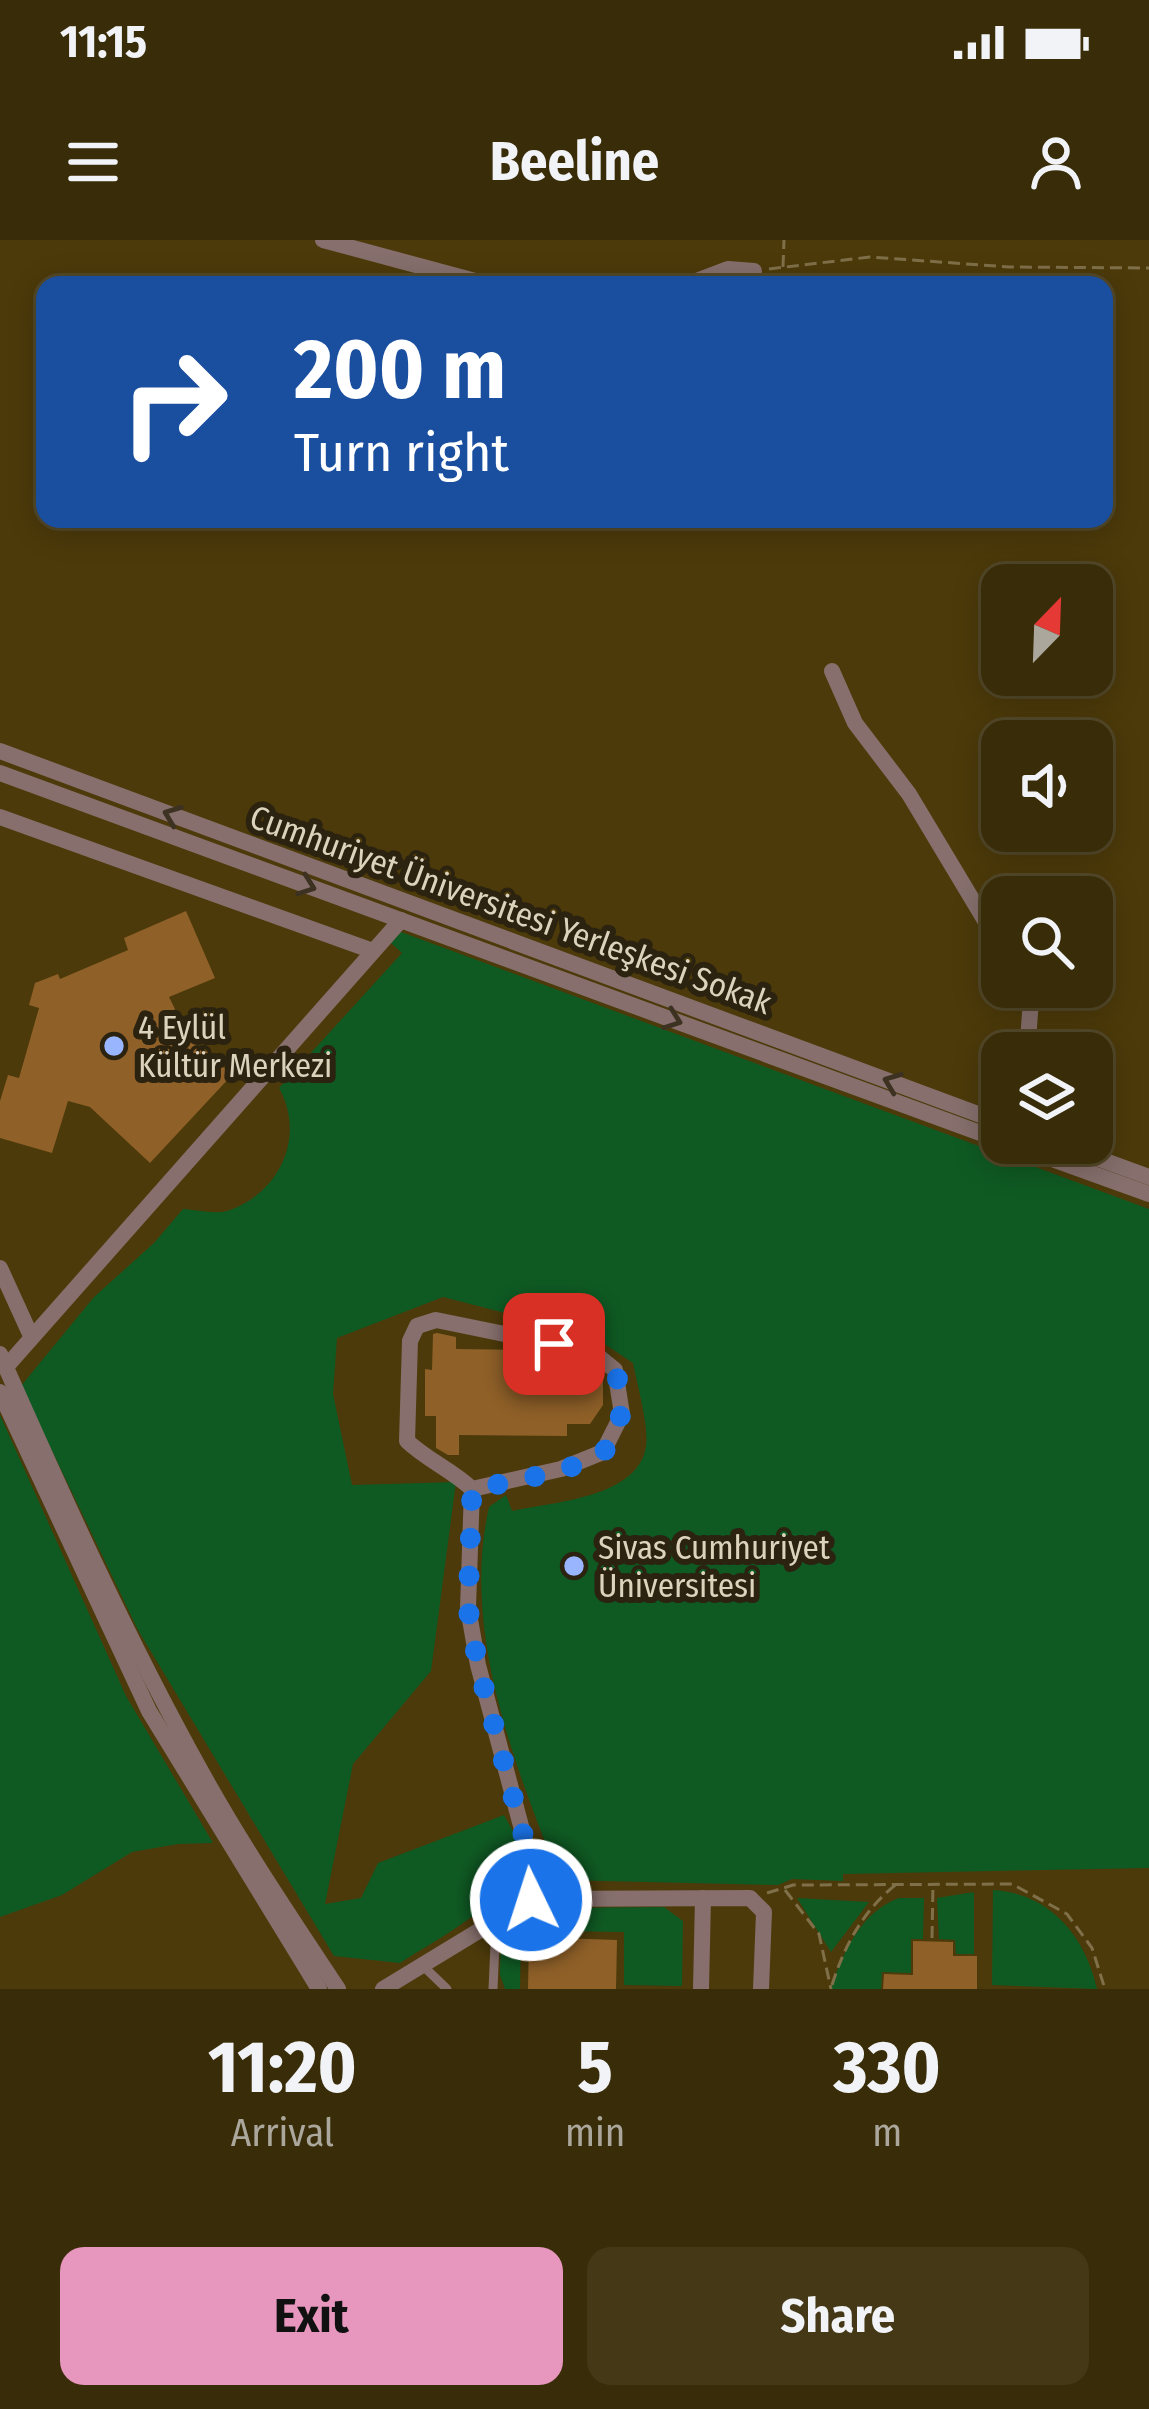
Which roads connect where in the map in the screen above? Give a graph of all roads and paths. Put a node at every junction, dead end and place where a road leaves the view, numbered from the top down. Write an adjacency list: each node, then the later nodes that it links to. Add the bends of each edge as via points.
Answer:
1 (322, 240): 6 (street)
2 (784, 240): 3 (path)
3 (782, 267): 4 (path, via 870,256); 5 (path)
4 (1149, 268)
5 (754, 271): 7 (street)
6 (456, 276)
7 (710, 276)
8 (832, 670): 12 (street, via 855,723 909,794)
9 (0, 751): 15 (street, Cumhuriyet Üniversitesi Yerleşkesi Sokak, one-way to 9)
10 (0, 773): 13 (street, Cumhuriyet Üniversitesi Yerleşkesi Sokak, one-way to 13)
11 (0, 818): 14 (street)
12 (981, 915)
13 (401, 920): 14 (street, Cumhuriyet Üniversitesi Yerleşkesi Sokak); 16 (street, Cumhuriyet Üniversitesi Yerleşkesi Sokak, one-way to 16)
14 (373, 951): 22 (street, Cumhuriyet Üniversitesi Yerleşkesi Sokak)
15 (981, 1115)
16 (981, 1133)
17 (1066, 1164): 20 (street, Cumhuriyet Üniversitesi Yerleşkesi Sokak)
18 (1113, 1164): 19 (street)
19 (1149, 1177)
20 (1149, 1194)
21 (0, 1268): 22 (street)
22 (31, 1336): 23 (street, Cumhuriyet Üniversitesi Yerleşkesi Sokak)
23 (3, 1361): 37 (street, Cumhuriyet Üniversitesi Yerleşkesi Sokak, via 182,1737)
24 (0, 1392): 36 (street, via 149,1711)
25 (472, 1489): 25 (street, via 603,1452 622,1414 615,1370 593,1352 436,1320 417,1326 407,1441); 29 (street, via 468,1608)
26 (933, 1882): 27 (path); 33 (path); 43 (path, via 1012,1884 1041,1897 1092,1948)
27 (898, 1883): 28 (path); 35 (path, via 854,1932)
28 (783, 1888): 31 (path); 35 (path, via 819,1934)
29 (540, 1898): 30 (street); 32 (street)
30 (704, 1898): 31 (street); 41 (street)
31 (750, 1898): 42 (street, via 764,1912)
32 (496, 1918): 34 (street); 40 (lane)
33 (932, 1938)
34 (421, 1964): 38 (street); 39 (lane)
35 (831, 1987)
36 (319, 1989)
37 (338, 1989)
38 (383, 1989)
39 (447, 1989)
40 (494, 1989)
41 (700, 1989)
42 (761, 1989)
43 (1105, 1989)

